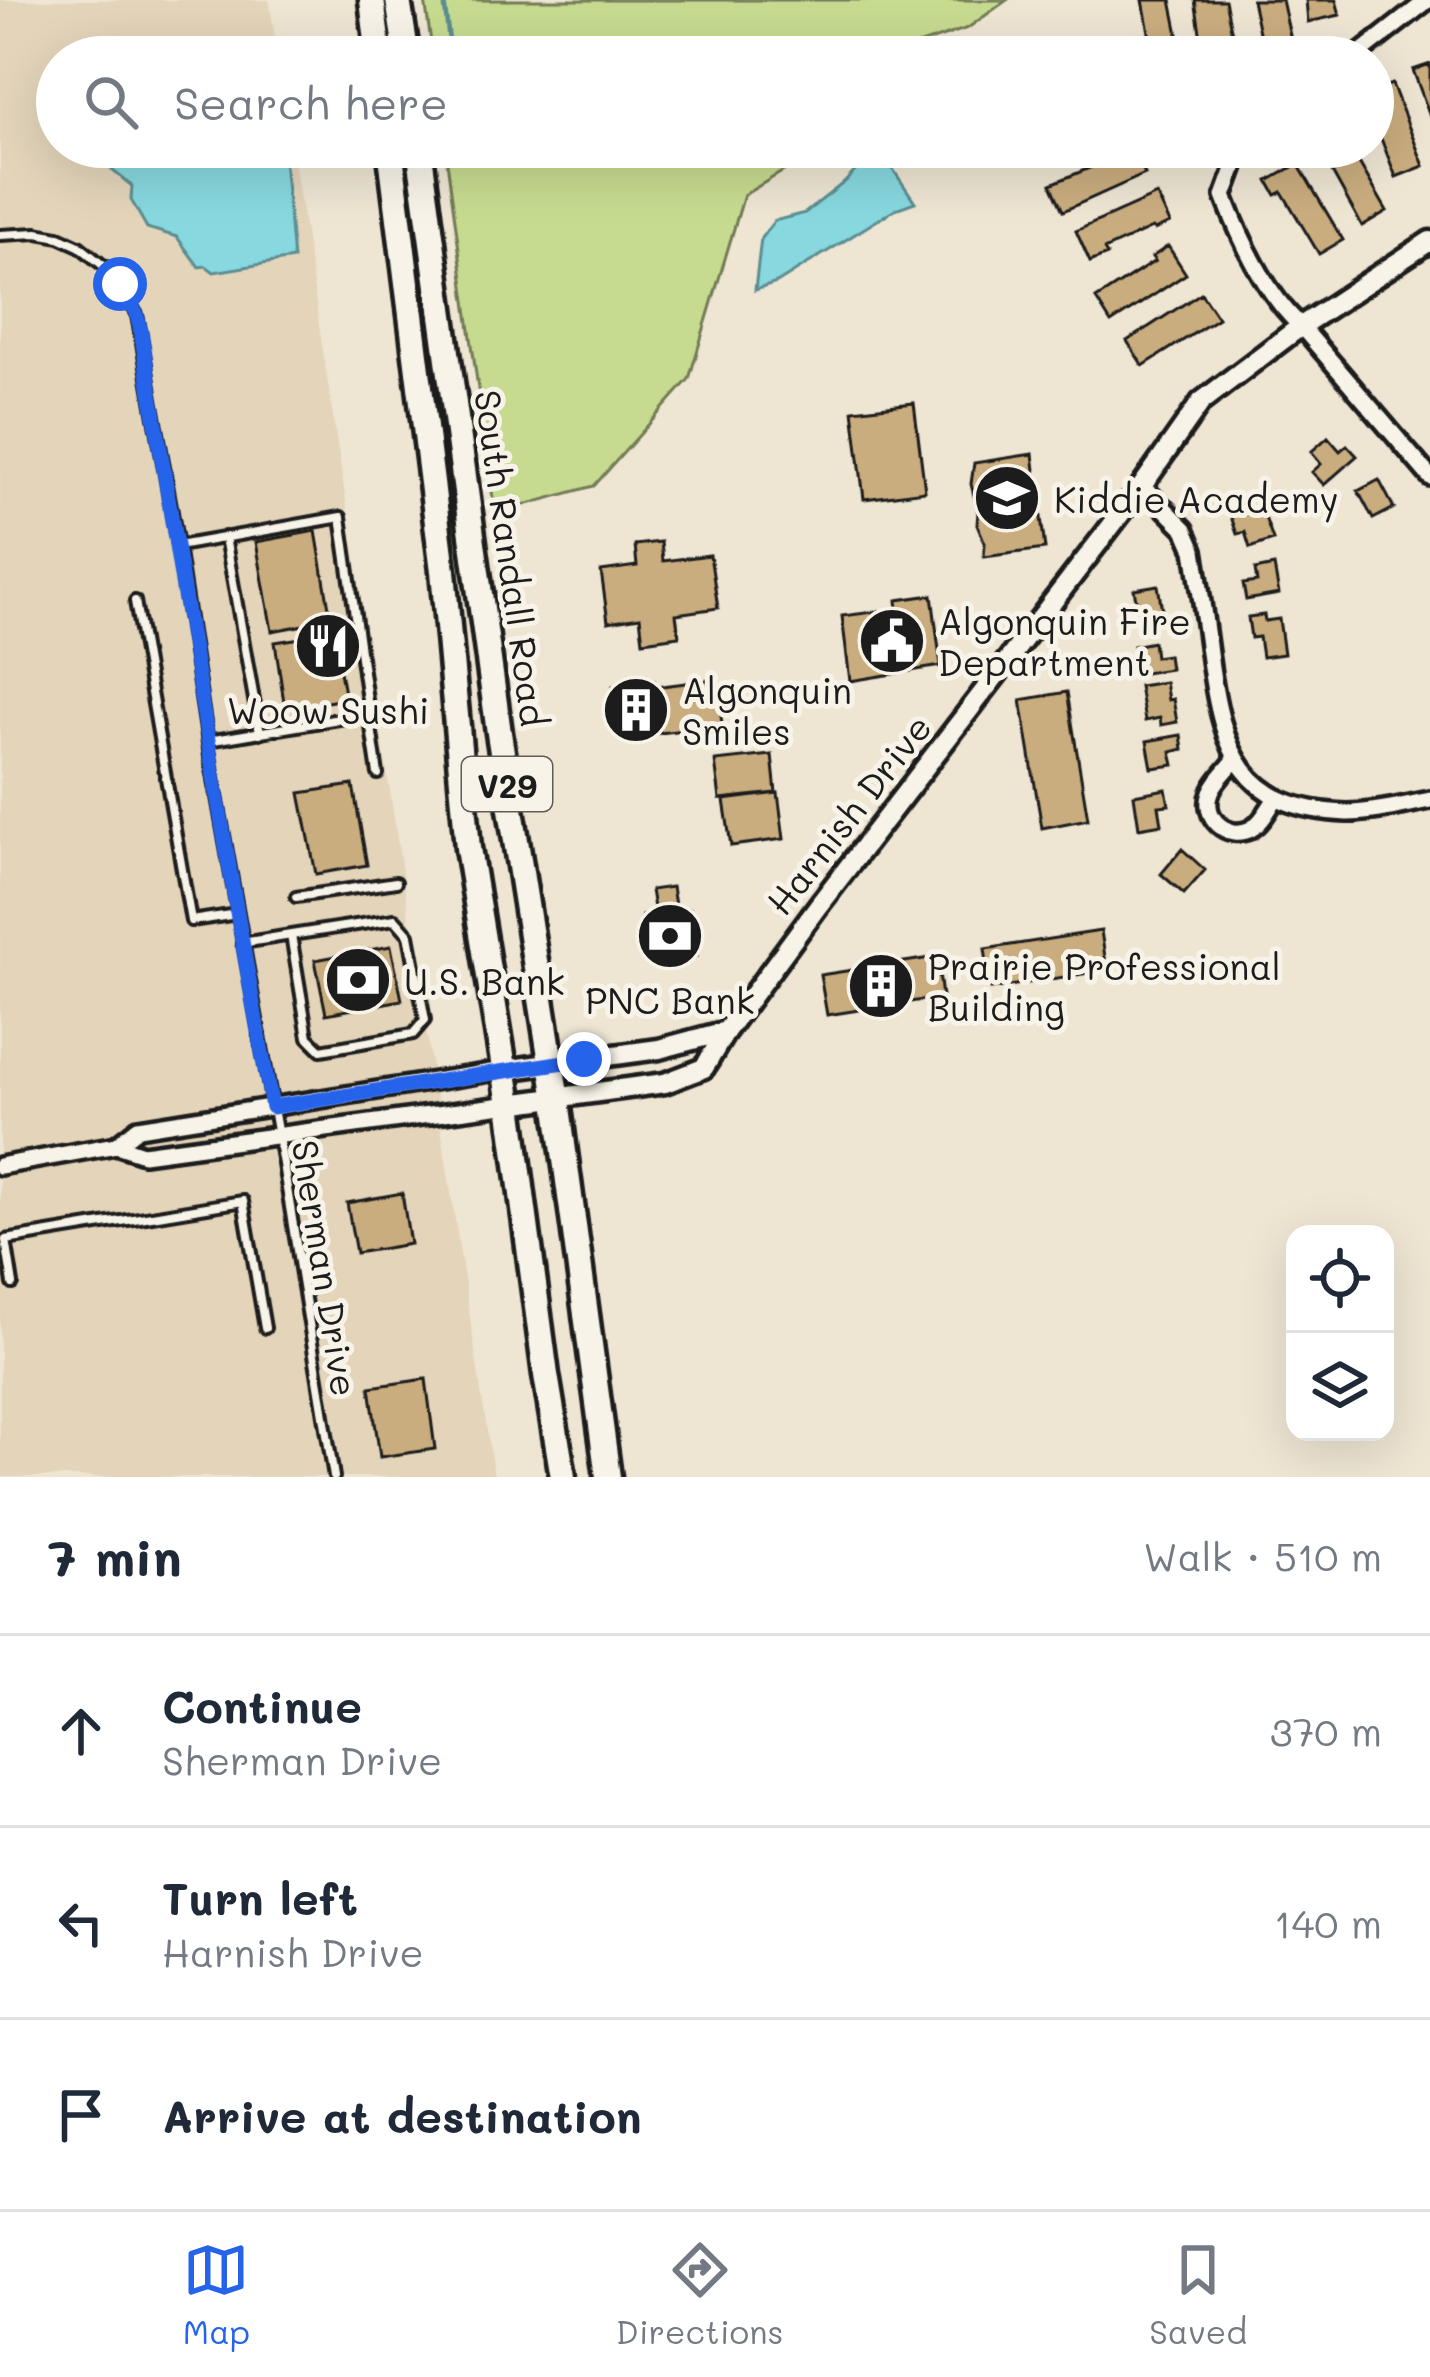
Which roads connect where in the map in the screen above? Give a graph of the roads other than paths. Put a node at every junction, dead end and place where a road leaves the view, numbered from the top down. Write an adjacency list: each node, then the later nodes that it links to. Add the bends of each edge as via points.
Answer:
1 (372, 0): 4 (main road)
2 (398, 0): 5 (main road)
3 (1428, 0): 6 (street)
4 (376, 36)
5 (403, 36)
6 (1382, 36)
7 (393, 168): 32 (main road, South Randall Road / V29, via 468,848)
8 (422, 168): 31 (main road, South Randall Road / V29)
9 (1234, 168): 12 (street, via 1224,196 1240,236)
10 (0, 235): 16 (lane, Sherman Drive, via 37,233 79,246 129,298)
11 (1430, 241): 12 (street, Harnish Drive)
12 (1301, 326): 13 (street); 14 (street, Harnish Drive, via 1201,402)
13 (1430, 477)
14 (1142, 486): 21 (street, via 1194,550 1215,695); 30 (street, Harnish Drive)
15 (225, 538): 16 (lane); 18 (lane, via 341,517); 19 (lane)
16 (178, 546): 20 (lane, Sherman Drive)
17 (135, 601): 27 (lane, via 191,921)
18 (369, 714): 19 (lane); 22 (lane)
19 (260, 733): 20 (lane)
20 (208, 741): 27 (lane, Sherman Drive)
21 (1235, 760): 23 (street); 23 (street, via 1209,797 1218,825 1246,831)
22 (378, 775)
23 (1276, 798): 24 (street, via 1353,813)
24 (1430, 800)
25 (396, 881): 26 (lane)
26 (296, 897)
27 (237, 914): 29 (lane, Sherman Drive)
28 (291, 935): 28 (lane, via 308,1037 320,1050 413,1034 424,1020 409,935 395,919); 29 (lane)
29 (242, 943): 35 (lane, Sherman Drive)
30 (726, 1031): 31 (street, Harnish Drive); 33 (street, Harnish Drive, via 704,1068 687,1076)
31 (551, 1063): 32 (street, Harnish Drive); 33 (main road, South Randall Road / V29)
32 (504, 1070): 34 (main road, South Randall Road / V29); 35 (street, Harnish Drive)
33 (557, 1100): 34 (street, Harnish Drive); 43 (main road, South Randall Road / V29)
34 (510, 1104): 36 (street, Harnish Drive); 42 (main road, South Randall Road / V29)
35 (272, 1107): 36 (lane, Sherman Drive); 37 (street, Harnish Drive, via 138,1128)
36 (278, 1135): 37 (street, Harnish Drive, via 143,1154); 41 (lane, Sherman Drive)
37 (116, 1145): 38 (street, Harnish Drive)
38 (0, 1166)
39 (13, 1284): 40 (lane, via 6,1240 243,1201)
40 (265, 1328)
41 (334, 1477)
42 (563, 1477)
43 (608, 1477)

